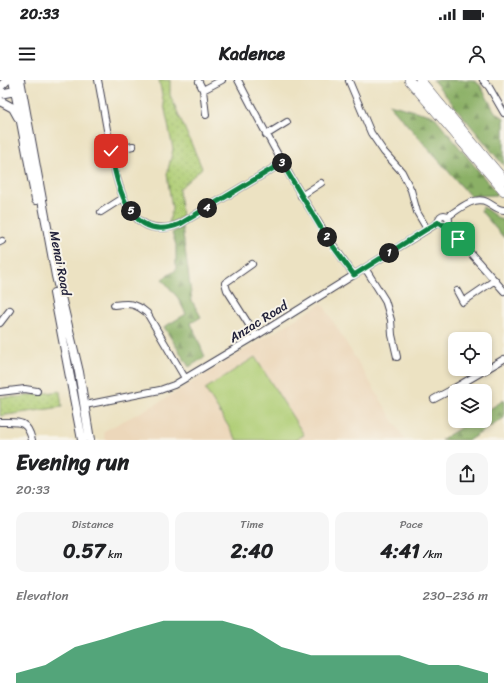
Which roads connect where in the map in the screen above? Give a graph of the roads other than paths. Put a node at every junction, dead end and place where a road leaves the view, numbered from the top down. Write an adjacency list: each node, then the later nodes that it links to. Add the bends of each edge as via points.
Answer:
1 (7, 80): 12 (main road)
2 (13, 80): 14 (main road, Menai Road)
3 (19, 80): 14 (main road, Menai Road); 17 (main road, Menai Road)
4 (98, 80): 24 (street)
5 (222, 80): 13 (street)
6 (238, 80): 21 (street)
7 (409, 80): 28 (main road)
8 (420, 80): 26 (main road)
9 (483, 80): 18 (street)
10 (349, 81): 36 (street, via 370,133 402,172 411,190 417,212)
11 (199, 82): 13 (street)
12 (0, 87)
13 (203, 90): 19 (street)
14 (15, 91): 15 (main road); 17 (main road, Menai Road, via 21,97); 22 (main road, Menai Road)
15 (0, 94)
16 (0, 101): 22 (main road, via 8,104 16,112)
17 (26, 112): 53 (main road, Menai Road, via 56,276)
18 (504, 113)
19 (206, 115)
20 (287, 122): 21 (street)
21 (266, 135): 25 (street)
22 (24, 137): 54 (main road, Menai Road)
23 (132, 146): 24 (street)
24 (111, 151): 30 (street)
25 (282, 163): 29 (street); 30 (street, via 170,228 148,226 138,219)
26 (504, 180)
27 (321, 183): 29 (street)
28 (504, 191)
29 (301, 196): 39 (street)
30 (123, 198): 32 (street)
31 (504, 210): 33 (street, via 479,200)
32 (101, 212)
33 (447, 217): 34 (street, via 440,216); 35 (street)
34 (439, 222): 35 (street); 36 (street, Anzac Road)
35 (447, 224): 40 (street)
36 (427, 229): 38 (street, Anzac Road)
37 (252, 264): 46 (street, via 225,283)
38 (365, 268): 39 (street, Anzac Road); 47 (street, via 385,300)
39 (354, 275): 46 (street, Anzac Road)
40 (496, 280): 41 (street, via 463,302); 42 (street)
41 (457, 291)
42 (504, 291)
43 (114, 305): 49 (street, via 139,306 147,313)
44 (10, 310): 45 (street)
45 (0, 323)
46 (256, 336): 49 (street, Anzac Road)
47 (398, 357)
48 (504, 359): 52 (street)
49 (185, 378): 53 (street, Anzac Road, via 160,390)
50 (37, 391): 51 (street, via 25,389)
51 (0, 392)
52 (434, 398)
53 (85, 405): 54 (main road, Anzac Road); 58 (main road, Menai Road)
54 (76, 406): 57 (main road, Menai Road)
55 (0, 422): 56 (street, via 19,422 25,425)
56 (32, 440)
57 (82, 440)
58 (90, 440)

